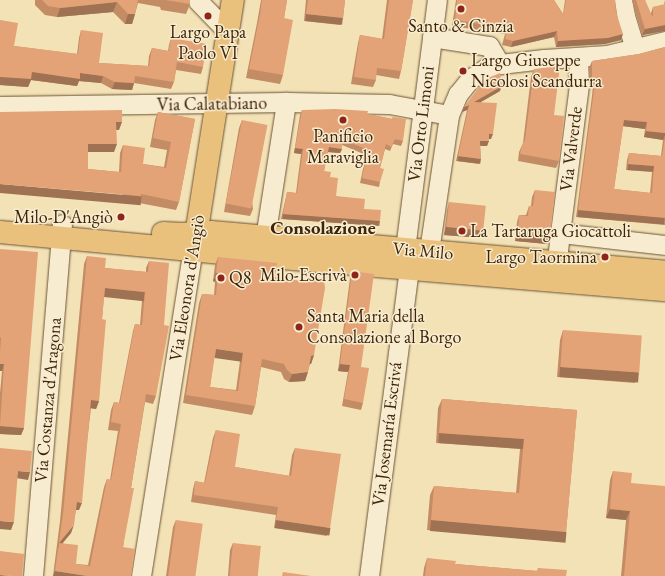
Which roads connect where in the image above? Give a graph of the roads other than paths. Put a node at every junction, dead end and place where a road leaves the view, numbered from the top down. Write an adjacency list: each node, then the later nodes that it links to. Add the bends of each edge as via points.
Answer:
1 (233, 0): 5 (main road, Via Eleonora d'Angiò)
2 (437, 0): 6 (street, Via Orto Limoni)
3 (622, 0): 8 (street)
4 (204, 4): 5 (street)
5 (228, 32): 12 (main road, Via Eleonora d'Angiò)
6 (432, 37): 10 (street, via 489,46); 14 (street, Via Orto Limoni)
7 (665, 41): 8 (street)
8 (635, 48): 9 (street, via 607,55)
9 (578, 58): 10 (street); 17 (street, Via Valverde, via 579,85)
10 (500, 64): 15 (street, via 488,67 470,79 458,94)
11 (286, 102): 12 (street, Via Calatabiano); 14 (street, Via Calatabiano, via 389,104); 22 (street)
12 (216, 104): 13 (street, Via Calatabiano); 20 (main road, Via Eleonora d'Angiò)
13 (0, 106)
14 (423, 110): 15 (street, Via Calatabiano); 24 (street, Via Orto Limoni)
15 (447, 122): 23 (street)
16 (0, 218): 18 (main road)
17 (561, 225): 21 (street); 25 (street, Via Valverde)
18 (62, 231): 19 (main road); 20 (main road, Via Milo); 28 (street, Via Costanza d'Aragona)
19 (0, 232)
20 (195, 241): 22 (main road, Via Milo, via 211,232); 29 (street, Via Eleonora d'Angiò)
21 (665, 245)
22 (264, 247): 24 (main road, Via Milo)
23 (429, 251): 24 (main road, Via Milo); 25 (main road, Via Milo)
24 (407, 259): 25 (main road, Via Milo); 30 (street, Via Josemaría Escrivá)
25 (550, 272): 26 (main road); 27 (main road)
26 (665, 272)
27 (665, 290)
28 (33, 576)
29 (141, 576)
30 (368, 576)

